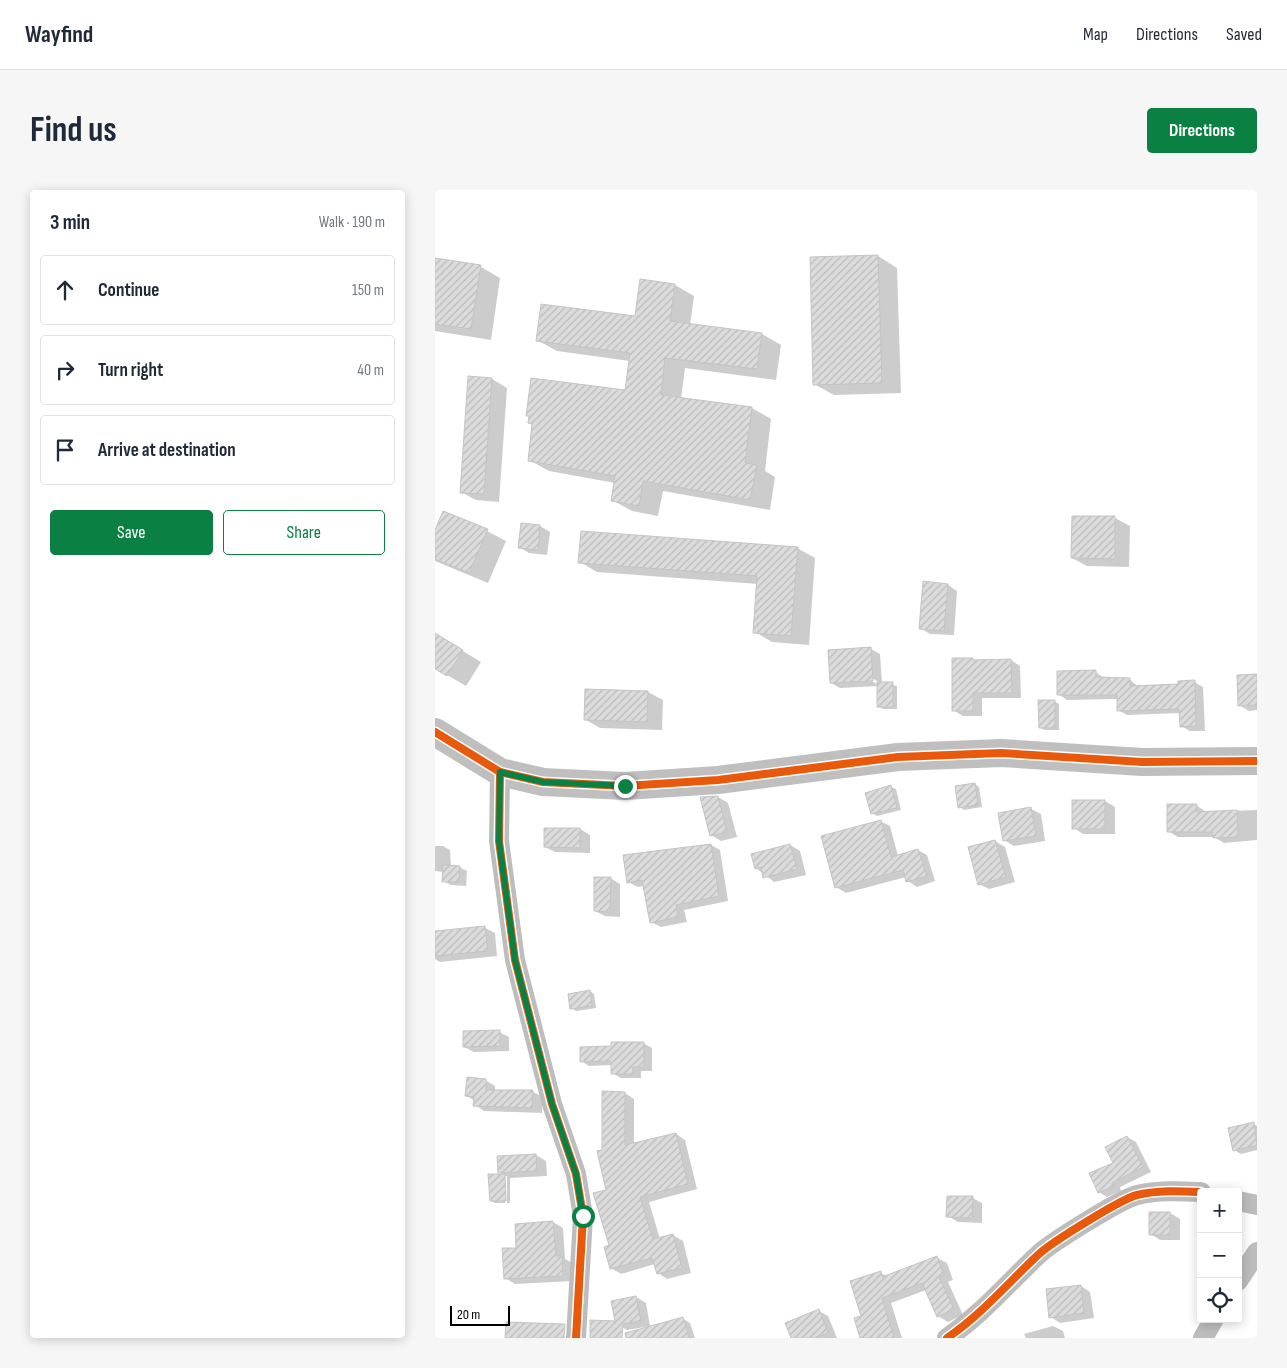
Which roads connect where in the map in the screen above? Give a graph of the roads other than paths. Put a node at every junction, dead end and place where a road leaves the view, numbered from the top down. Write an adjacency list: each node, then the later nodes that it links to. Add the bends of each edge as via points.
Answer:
1 (435, 732): 3 (main road)
2 (1257, 761): 3 (main road, via 1141,762 1001,753 899,756 718,780 625,786 543,782)
3 (500, 772): 10 (street, via 499,841 515,960 552,1104 576,1174 583,1216)
4 (1197, 1192): 11 (street, via 1170,1190 1135,1195 1082,1226 1041,1252 963,1327)
5 (1242, 1202): 6 (street)
6 (1257, 1205)
7 (1257, 1252): 8 (street)
8 (1240, 1278)
9 (1212, 1323): 12 (street)
10 (576, 1338)
11 (947, 1338)
12 (1203, 1338)

